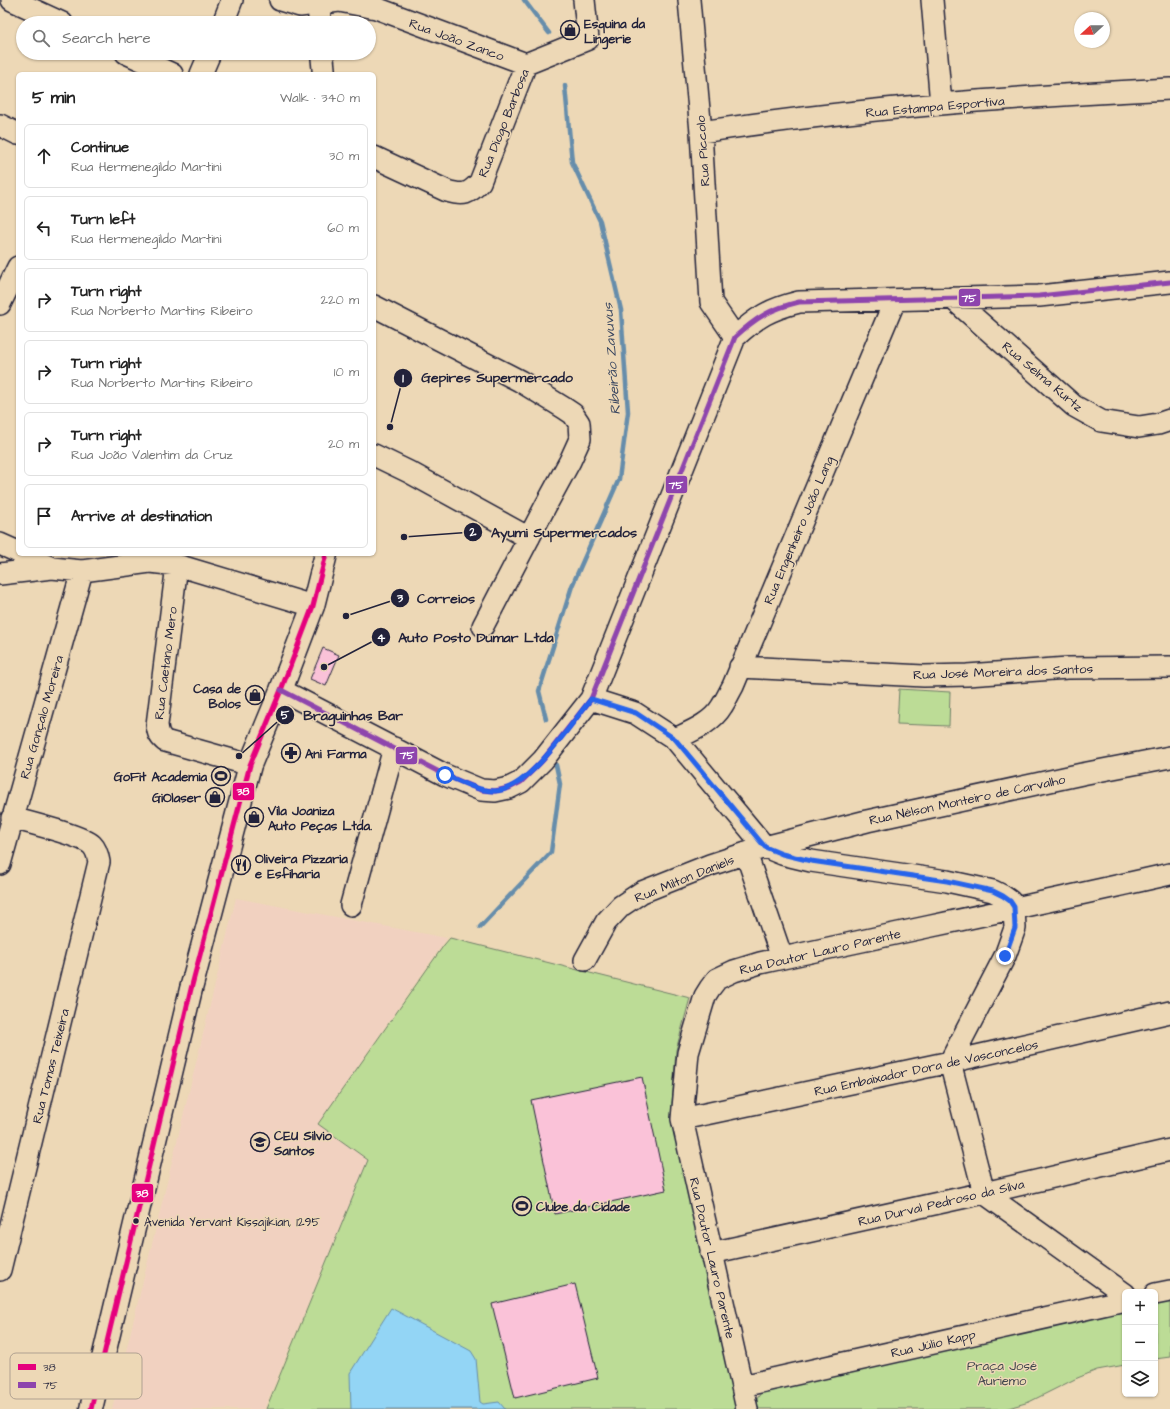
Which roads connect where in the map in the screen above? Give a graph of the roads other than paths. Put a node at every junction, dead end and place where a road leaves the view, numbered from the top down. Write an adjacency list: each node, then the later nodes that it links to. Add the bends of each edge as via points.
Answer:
1 (5, 0): 9 (street)
2 (12, 0): 10 (street)
3 (232, 0): 11 (street)
4 (280, 0): 8 (street, Rua João Zanco)
5 (584, 0): 15 (street, Rua Diogo Barbosa, via 588,39)
6 (689, 0): 22 (street, Rua Piccolo)
7 (932, 0): 20 (street)
8 (319, 9): 15 (street, Rua João Zanco, via 339,1 376,8)
9 (0, 10)
10 (47, 16)
11 (226, 16)
12 (141, 60): 16 (street)
13 (207, 60): 17 (street)
14 (323, 60): 18 (main road)
15 (526, 64): 24 (street, Rua Diogo Barbosa, via 480,182 472,190 458,194 447,191)
16 (168, 72)
17 (202, 72)
18 (324, 72)
19 (1170, 89): 20 (street, Rua Estampa Esportiva)
20 (941, 104): 22 (street, Rua Estampa Esportiva, via 809,117)
21 (0, 125): 23 (street)
22 (701, 132): 31 (street, Rua Piccolo, via 711,302)
23 (16, 133)
24 (376, 158)
25 (16, 271): 29 (street)
26 (1170, 282): 27 (street, via 1039,296)
27 (952, 298): 28 (street); 32 (street, Rua Selma Kurtz, via 1074,406 1101,421 1139,428)
28 (895, 300): 31 (street, via 799,302 762,314); 46 (street, Rua Engenheiro João Lang)
29 (0, 304)
30 (376, 307): 34 (street, via 520,381 573,414 579,423 578,444)
31 (735, 337): 49 (street)
32 (1170, 420)
33 (376, 456): 34 (street)
34 (528, 538): 45 (street)
35 (0, 544): 36 (street)
36 (16, 551)
37 (26, 556): 41 (street)
38 (326, 556): 44 (main road)
39 (152, 558): 40 (street); 42 (street)
40 (177, 565): 44 (street); 53 (street, Rua Caetano Mero, via 158,732 165,741)
41 (52, 568): 42 (street); 43 (street)
42 (82, 571): 54 (street, Rua Gonçalo Moreira)
43 (0, 574)
44 (313, 606): 48 (main road)
45 (483, 626)
46 (740, 667): 47 (street, Rua José Moreira dos Santos, via 924,676 1068,668); 50 (street, Rua Engenheiro João Lang, via 721,707 709,721)
47 (1170, 668)
48 (281, 690): 51 (street); 53 (main road)
49 (591, 699): 50 (street, via 636,713); 51 (street, via 543,760 521,782 495,792 481,790 445,775)
50 (675, 739): 55 (street)
51 (394, 748): 58 (street)
52 (1170, 757): 55 (street, Rua Nélson Monteiro de Carvalho, via 867,821)
53 (250, 765): 73 (main road, via 191,990)
54 (7, 823): 56 (street, Rua Gonçalo Moreira); 68 (street, Rua Tomas Teixeira, via 81,838 92,845 100,862)
55 (755, 850): 59 (street, via 947,881 993,891 1010,901); 60 (street); 61 (street, Rua Milton Daniels, via 642,892 621,906 606,922)
56 (0, 864)
57 (1170, 874): 59 (street, Rua Doutor Lauro Parente)
58 (351, 905)
59 (1014, 907): 60 (street, Rua Doutor Lauro Parente); 63 (street, via 1015,928 1005,956)
60 (782, 958): 64 (street, Rua Doutor Lauro Parente, via 734,971 717,979 705,996 688,1053)
61 (585, 960)
62 (1170, 1012): 63 (street, Rua Embaixador Dora de Vasconcelos)
63 (950, 1062): 64 (street, Rua Embaixador Dora de Vasconcelos); 66 (street)
64 (682, 1119): 67 (street, Rua Doutor Lauro Parente)
65 (1170, 1150): 66 (street, Rua Durval Pedroso da Silva)
66 (984, 1193): 67 (street, Rua Durval Pedroso da Silva); 70 (street)
67 (711, 1253): 74 (street, Rua Doutor Lauro Parente)
68 (0, 1270)
69 (1170, 1291): 71 (street)
70 (1122, 1292)
71 (1158, 1293)
72 (1122, 1301): 74 (street, Rua Júlio Kapp)
73 (104, 1353)
74 (742, 1386): 77 (street, Rua Doutor Lauro Parente)
75 (93, 1399): 76 (main road)
76 (91, 1409)
77 (747, 1409)

